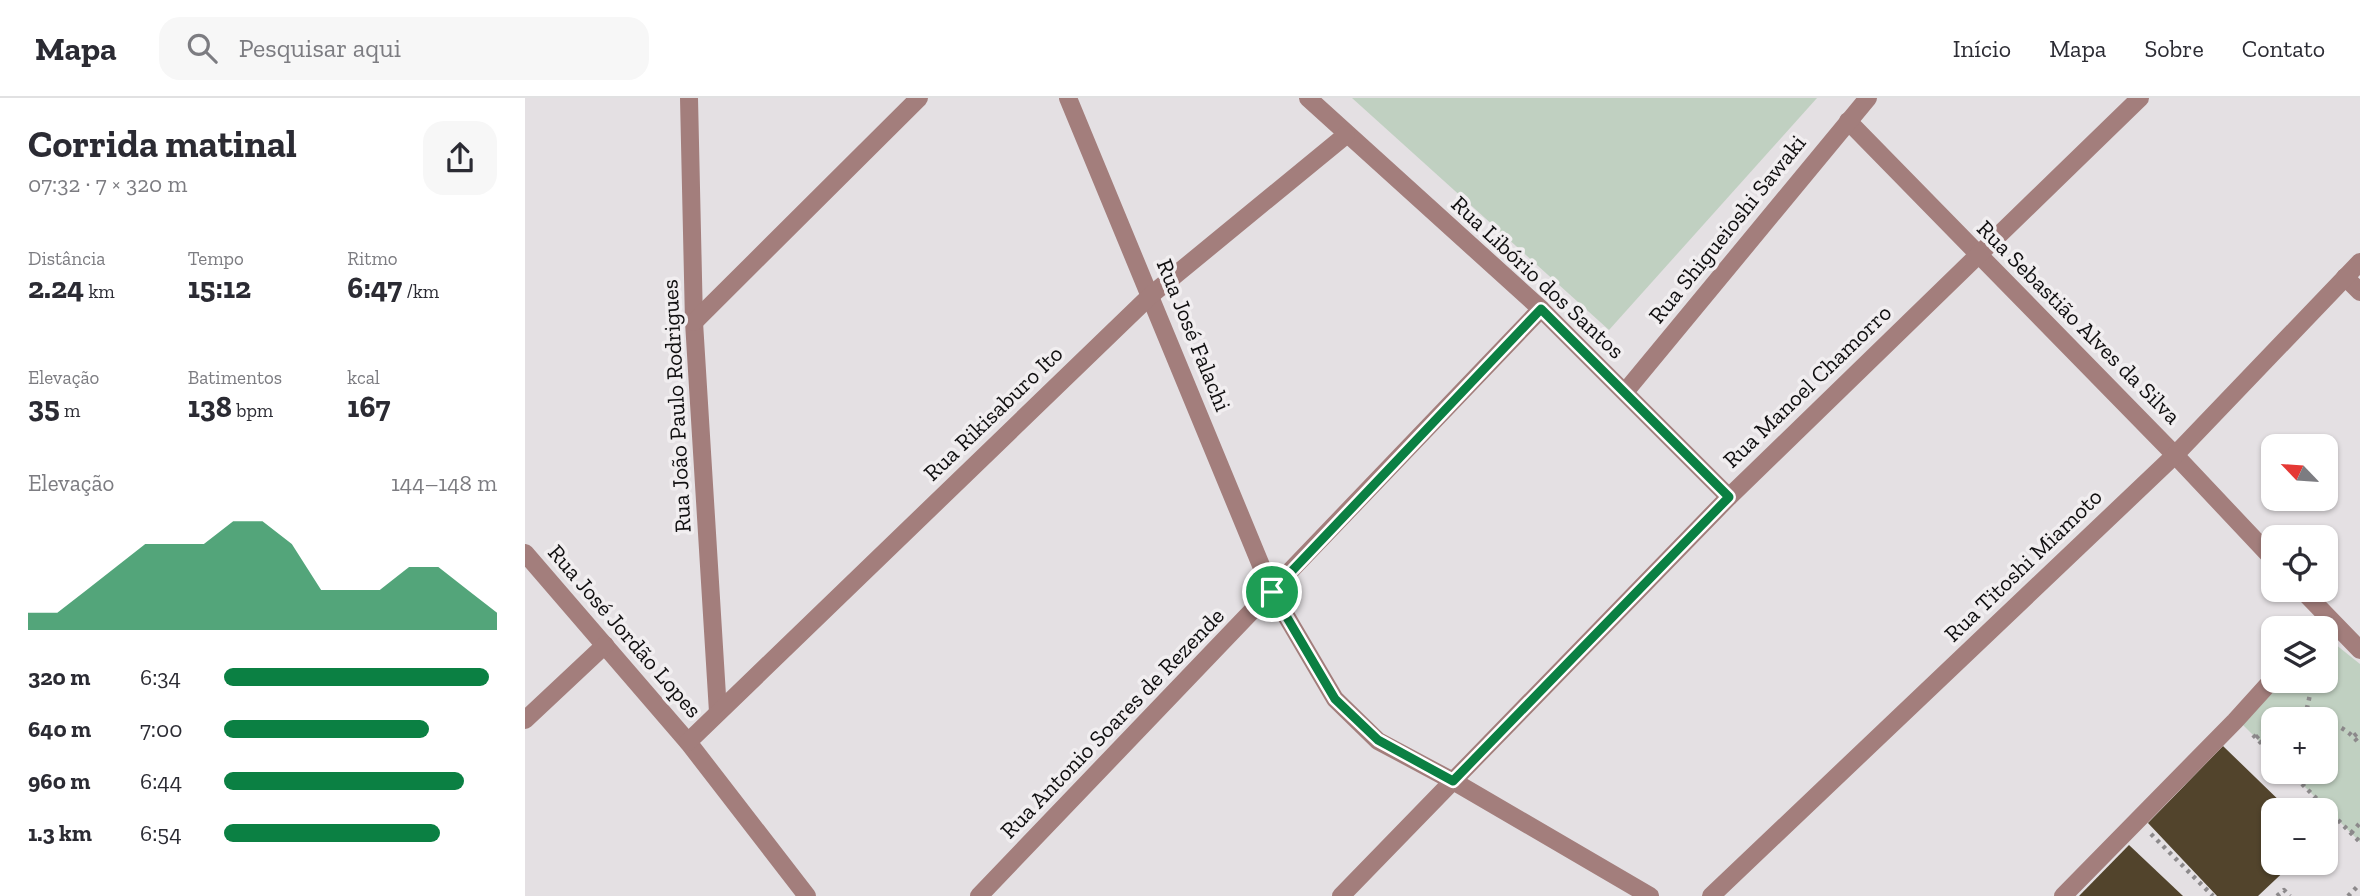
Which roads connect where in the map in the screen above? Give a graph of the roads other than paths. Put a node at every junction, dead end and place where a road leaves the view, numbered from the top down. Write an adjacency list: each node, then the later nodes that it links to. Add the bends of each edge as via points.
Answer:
1 (689, 98): 15 (street, Rua João Paulo Rodrigues)
2 (919, 98): 15 (street)
3 (1068, 98): 13 (street, Rua José Falachi)
4 (1308, 98): 8 (street, Rua Libório dos Santos)
5 (1868, 98): 7 (street, Rua Shigueioshi Sawaki)
6 (2140, 98): 9 (street, Rua Manoel Chamorro)
7 (1848, 121): 9 (street, Rua Sebastião Alves da Silva); 16 (street, Rua Shigueioshi Sawaki)
8 (1346, 135): 13 (street, Rua Rikisaburo Ito); 14 (street, Rua Libório dos Santos)
9 (1977, 254): 17 (street, Rua Sebastião Alves da Silva); 18 (street, Rua Manoel Chamorro)
10 (2360, 262): 11 (street, Rua Titoshi Miamoto)
11 (2345, 276): 12 (street); 17 (street, Rua Titoshi Miamoto)
12 (2360, 292)
13 (1151, 295): 21 (street, Rua José Falachi); 26 (street, Rua Rikisaburo Ito)
14 (1541, 309): 16 (street, Rua Libório dos Santos); 21 (street, Rua Antonio Soares de Rezende)
15 (694, 322): 26 (street, Rua João Paulo Rodrigues)
16 (1625, 393): 18 (street, Rua Libório dos Santos)
17 (2175, 455): 19 (street, Rua Sebastião Alves da Silva); 34 (street, Rua Titoshi Miamoto)
18 (1729, 497): 29 (street, Rua Manoel Chamorro)
19 (2261, 546)
20 (525, 553): 23 (street, Rua José Jordão Lopes)
21 (1272, 592): 29 (street, Rua José Falachi, via 1335,699 1378,740); 31 (street, Rua Antonio Soares de Rezende)
22 (2338, 634): 24 (street)
23 (605, 645): 27 (street); 28 (street, Rua José Jordão Lopes)
24 (2360, 650)
25 (2261, 692): 35 (street)
26 (718, 712): 28 (street, Rua Rikisaburo Ito)
27 (525, 720)
28 (688, 741): 30 (street)
29 (1453, 781): 32 (street, Rua Manoel Chamorro); 33 (street, Rua José Falachi)
30 (804, 895)
31 (979, 896)
32 (1341, 896)
33 (1650, 896)
34 (1711, 896)
35 (2063, 896)

